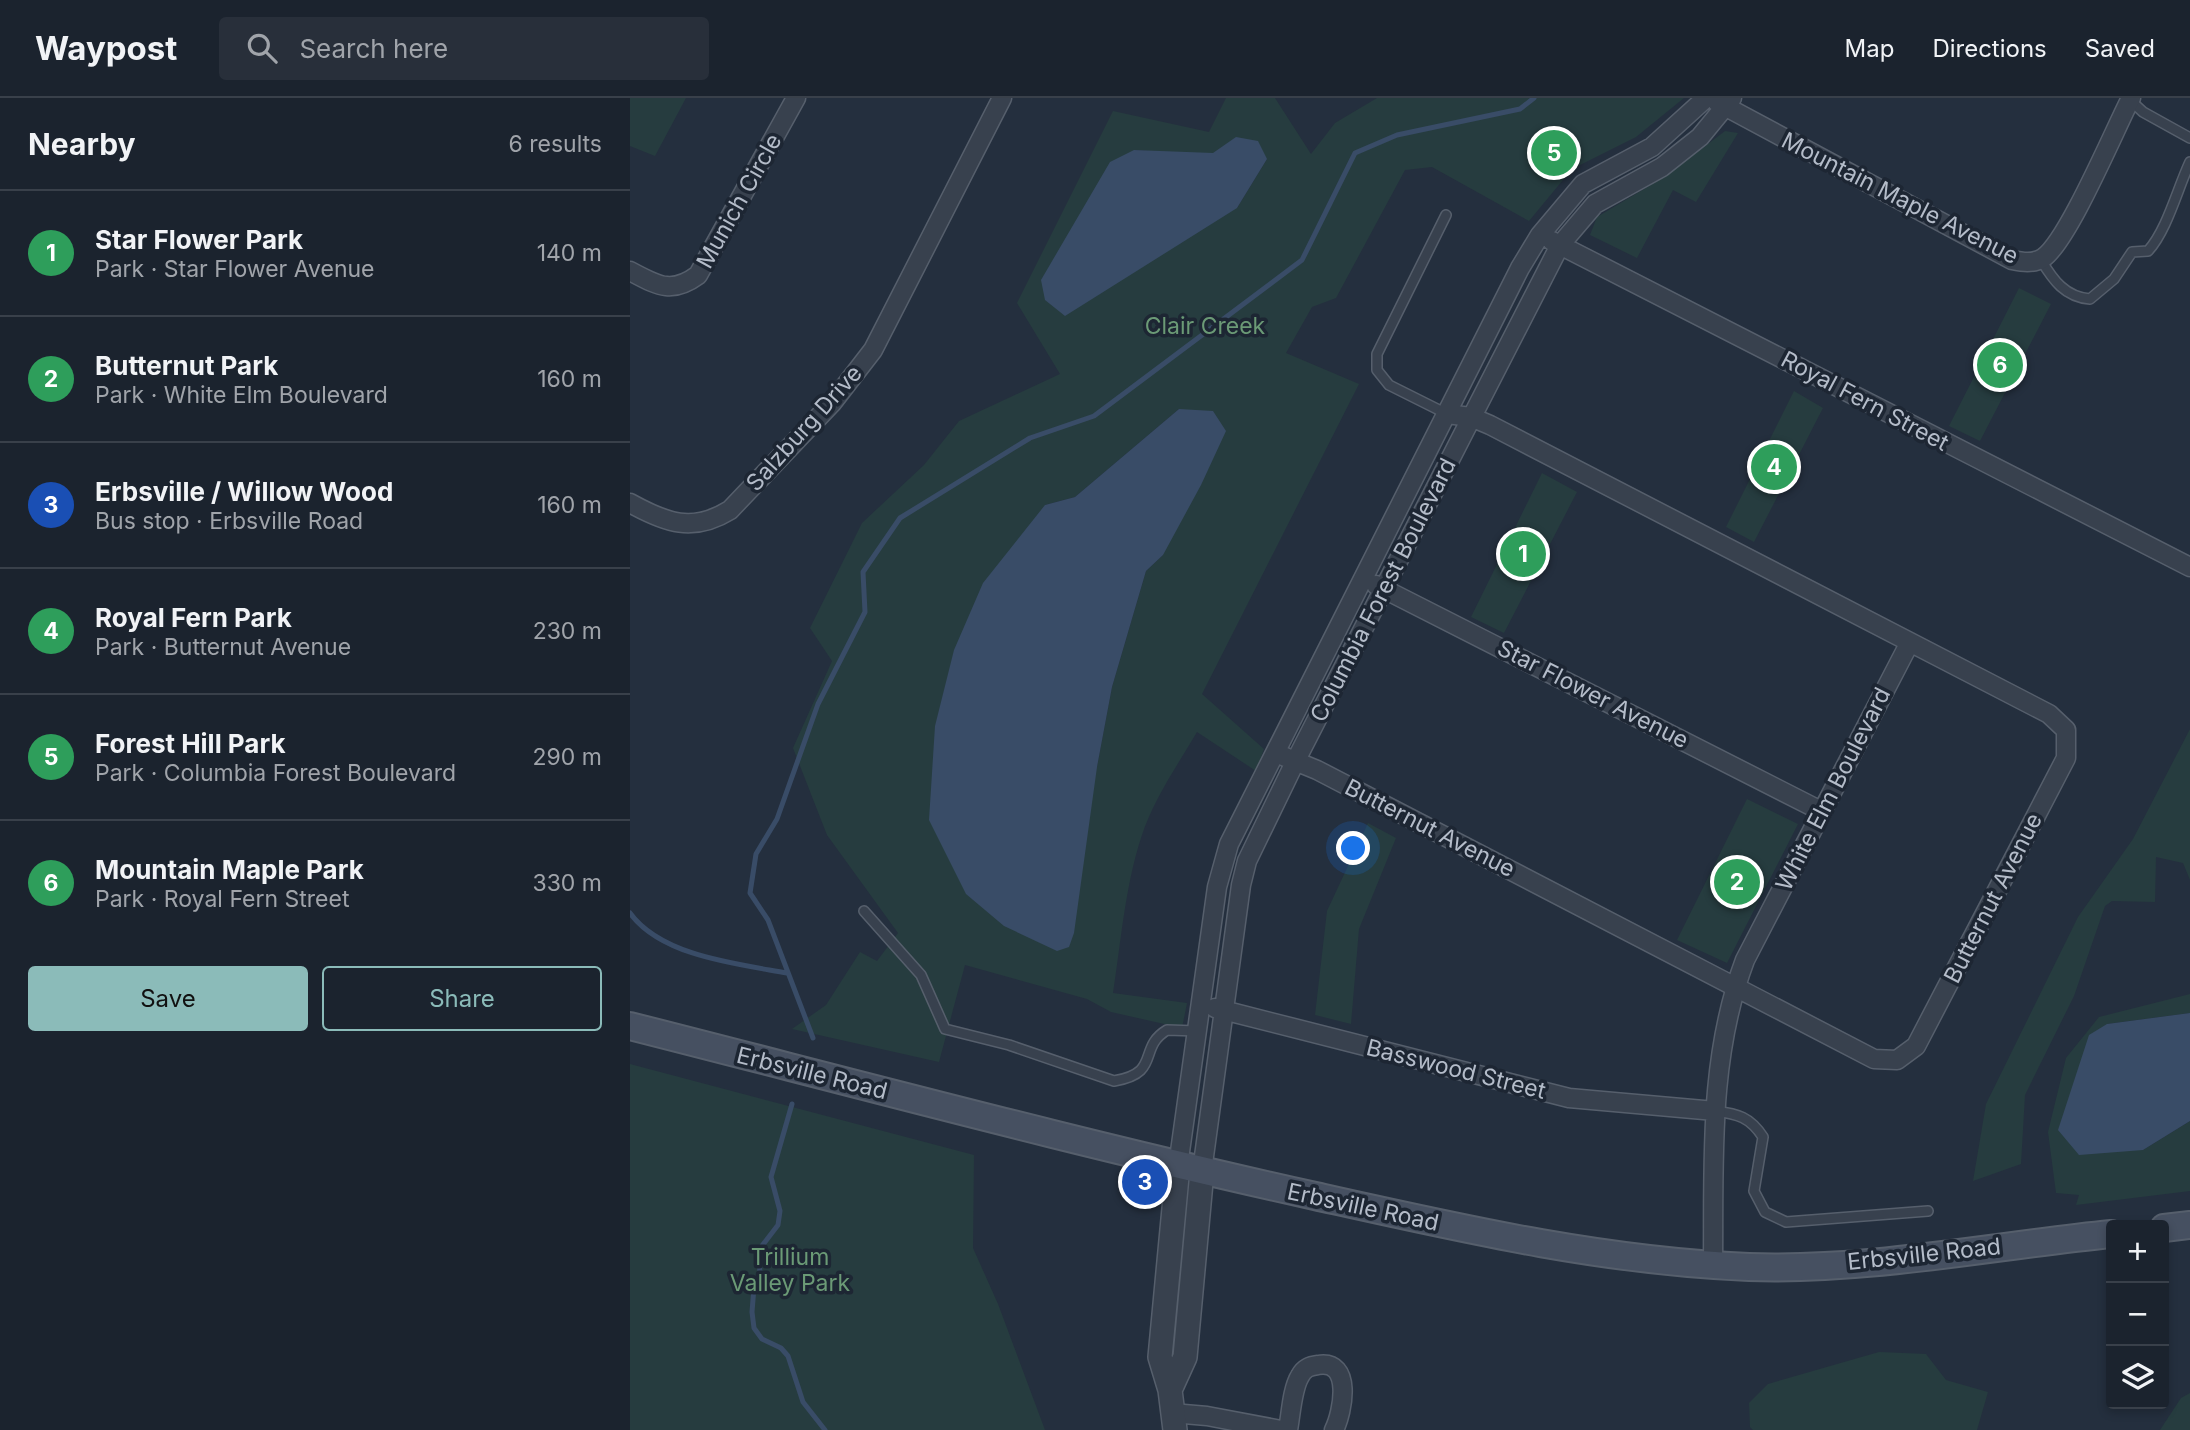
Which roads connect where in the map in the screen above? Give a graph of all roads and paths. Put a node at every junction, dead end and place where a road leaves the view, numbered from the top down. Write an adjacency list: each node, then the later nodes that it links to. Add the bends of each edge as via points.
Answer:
1 (796, 98): 11 (street, Munich Circle, via 698,275 685,285 670,288)
2 (1002, 98): 14 (street, Salzburg Drive, via 873,350 832,403 730,510 718,517 688,526 673,524)
3 (2129, 99): 5 (lane); 10 (street, Mountain Maple Avenue, via 2060,240)
4 (1719, 100): 8 (street, Columbia Forest Boulevard, via 1652,147 1583,184); 9 (street, Columbia Forest Boulevard, via 1700,137 1662,167 1595,204); 10 (street, Mountain Maple Avenue, via 2012,260)
5 (2190, 138)
6 (2190, 162): 10 (lane, via 2161,236 2148,251 2132,252 2114,279 2090,299 2061,289)
7 (1446, 215): 12 (lane, via 1377,354 1377,370 1389,385)
8 (1540, 235): 9 (street, Royal Fern Street); 12 (street, Columbia Forest Boulevard)
9 (1560, 245): 13 (street, Columbia Forest Boulevard); 15 (street, Royal Fern Street)
10 (2041, 260)
11 (630, 271)
12 (1447, 414): 13 (street, Butternut Avenue); 16 (street, Columbia Forest Boulevard)
13 (1471, 417): 17 (street, Columbia Forest Boulevard); 18 (street, Butternut Avenue)
14 (630, 503)
15 (2190, 567)
16 (1363, 579): 17 (street, Star Flower Avenue); 19 (street, Columbia Forest Boulevard)
17 (1384, 589): 20 (street, Columbia Forest Boulevard); 21 (street, Star Flower Avenue)
18 (1910, 642): 21 (street, White Elm Boulevard); 23 (street, Butternut Avenue, via 2049,713 2066,730 2066,758 1916,1046 1897,1060 1874,1059)
19 (1278, 754): 20 (street, Butternut Avenue); 24 (street, Columbia Forest Boulevard, via 1230,844 1217,887)
20 (1296, 760): 23 (street, Butternut Avenue); 25 (street, Columbia Forest Boulevard, via 1247,861)
21 (1821, 811): 23 (street, White Elm Boulevard)
22 (864, 911): 27 (lane, via 921,975 945,1030 1009,1045 1114,1081 1132,1078 1144,1069 1153,1044 1167,1030)
23 (1735, 985): 28 (street, White Elm Boulevard, via 1721,1047)
24 (1202, 1004): 25 (street, Basswood Street); 27 (street, Columbia Forest Boulevard)
25 (1224, 1010): 28 (street, Basswood Street, via 1569,1098); 29 (street, Columbia Forest Boulevard)
26 (630, 1026): 29 (main road, Erbsville Road)
27 (1198, 1031): 29 (street, Columbia Forest Boulevard)
28 (1715, 1111): 30 (lane, via 1741,1115 1754,1123 1763,1137 1754,1191 1765,1212 1786,1222); 34 (street, White Elm Boulevard)
29 (1190, 1168): 34 (main road, Erbsville Road, via 1539,1244); 35 (street, via 1185,1357)
30 (1928, 1211)
31 (2190, 1225): 32 (main road)
32 (2169, 1227)
33 (2106, 1235): 34 (main road, Erbsville Road, via 1863,1263)
34 (1713, 1265)
35 (1172, 1411): 36 (street)
36 (1281, 1430)
37 (1289, 1430): 38 (street, via 1299,1377 1308,1366 1325,1364 1337,1370 1343,1386)
38 (1334, 1430)

